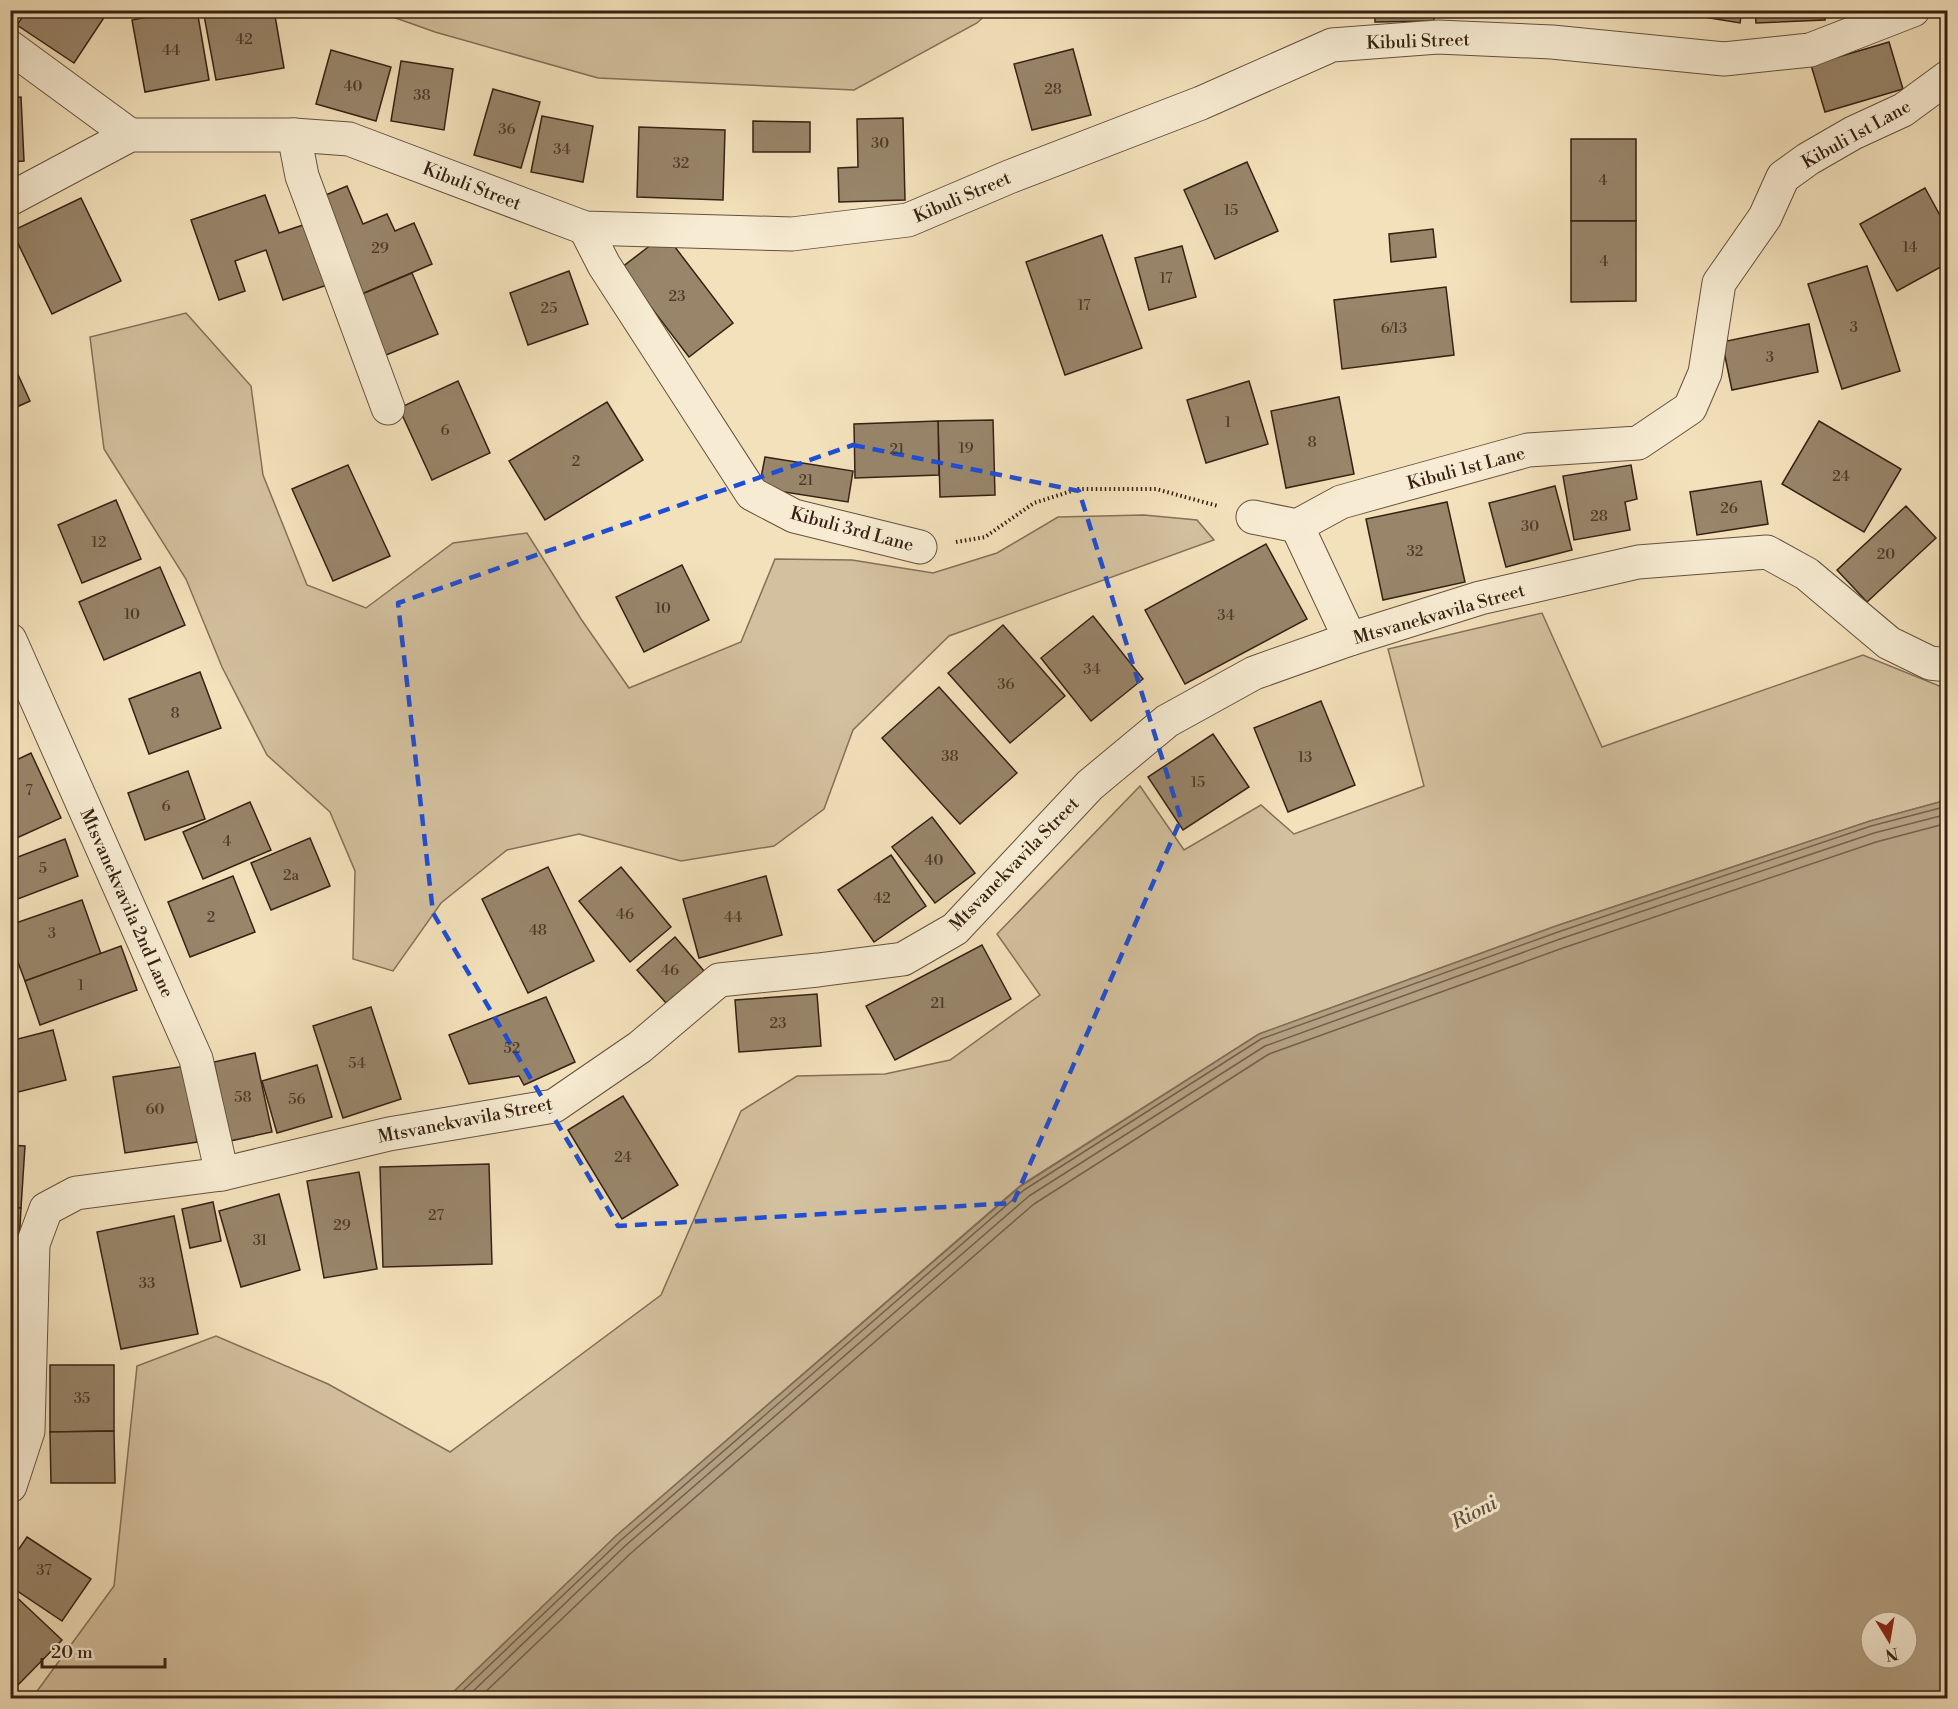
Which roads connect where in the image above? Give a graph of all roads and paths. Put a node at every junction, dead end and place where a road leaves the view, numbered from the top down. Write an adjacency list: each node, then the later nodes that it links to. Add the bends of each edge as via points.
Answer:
1 (1913, 10): 7 (street, Kibuli Street, via 1810,50 1724,59 1552,42 1438,37 1332,45 1201,103 908,220 792,234)
2 (10, 47): 4 (street)
3 (1947, 77): 10 (street, Kibuli 1st Lane, via 1903,110 1853,133 1783,177 1764,217 1719,284 1705,373 1690,408 1638,443 1528,450 1341,501)
4 (130, 135): 5 (street, Kibuli Street); 6 (street, Kibuli Street)
5 (294, 135): 7 (street, Kibuli Street, via 349,139); 8 (street, via 302,176)
6 (10, 199)
7 (585, 228): 11 (street, Kibuli 3rd Lane, via 604,265 752,495 794,516)
8 (388, 408)
9 (1254, 516): 10 (street); 11 (path, Kibuli 3rd Lane, via 1156,489 1078,489 1034,503 985,537)
10 (1297, 526): 12 (street)
11 (920, 547)
12 (1350, 639): 14 (street, Mtsvanekvavila Street, via 1480,598 1638,562 1767,552 1807,574 1889,643 1930,663); 15 (street, Mtsvanekvavila Street, via 1254,673 1167,721 1090,785 955,929 903,959 719,980 640,1047 554,1106 389,1134)
13 (10, 640): 15 (street, Mtsvanekvavila 2nd Lane, via 196,1059)
14 (1947, 665)
15 (222, 1174): 16 (street, Mtsvanekvavila Street, via 76,1193 46,1209 33,1244 28,1431)
16 (10, 1486)

